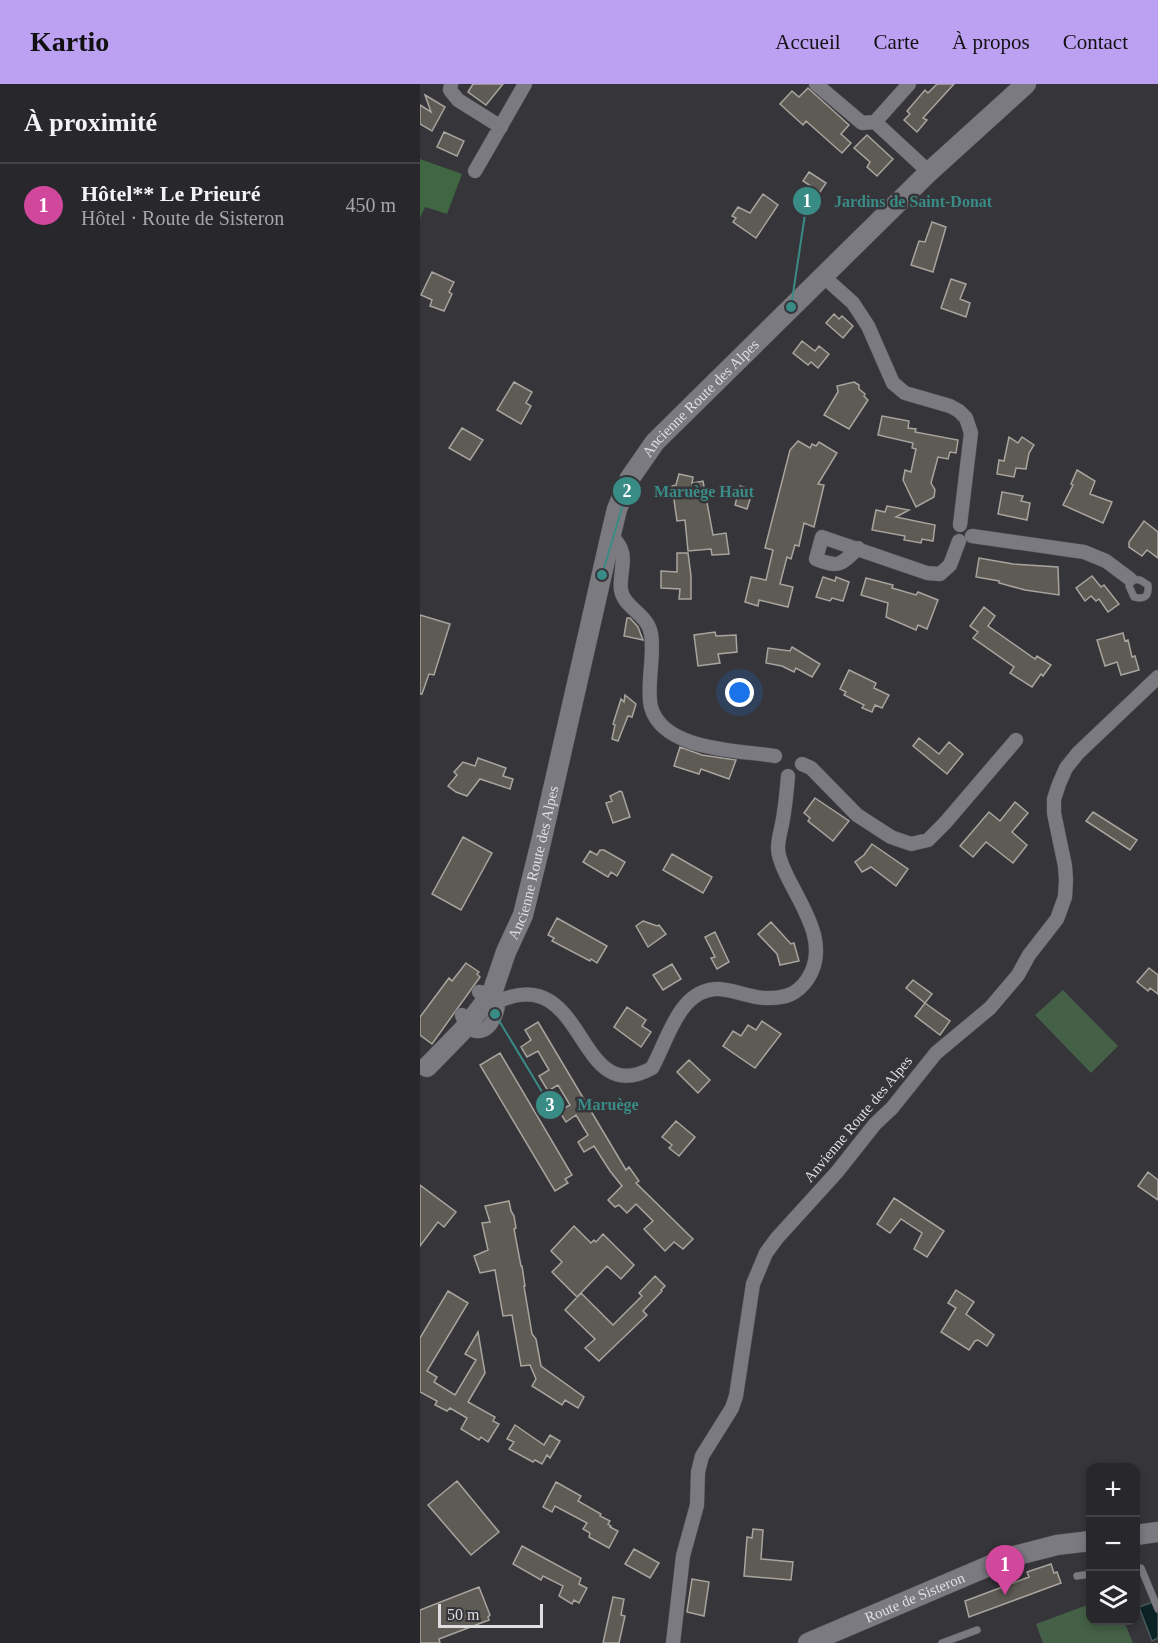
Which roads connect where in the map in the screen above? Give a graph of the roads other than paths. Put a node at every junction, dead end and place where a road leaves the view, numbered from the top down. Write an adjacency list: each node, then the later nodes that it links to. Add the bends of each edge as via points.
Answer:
1 (451, 84): 7 (street, via 450,90 458,100)
2 (525, 84): 7 (street)
3 (816, 84): 6 (street, via 862,123)
4 (909, 84): 6 (street)
5 (1026, 84): 9 (main road, Ancienne Route des Alpes)
6 (875, 122): 9 (street)
7 (501, 127): 8 (street)
8 (475, 171)
9 (929, 172): 10 (main road, Ancienne Route des Alpes)
10 (823, 276): 11 (main road, Ancienne Route des Alpes, via 655,442 626,486); 12 (street, via 853,303 868,326 892,383 906,393 950,406 966,418 970,433 960,525 970,528)
11 (611, 534): 17 (street, via 622,550 621,590 625,600 645,619 651,631 651,706 665,729 675,737 723,749); 20 (main road, Ancienne Route des Alpes, via 523,915)
12 (966, 539): 13 (street, via 940,574); 14 (street, via 1084,552 1106,561)
13 (858, 548)
14 (1130, 579)
15 (1158, 677): 31 (street, Anvienne Route des Alpes, via 1078,753 1059,784 1054,813 1066,880 1057,920 990,1008 936,1053 766,1254 753,1284 736,1396 702,1456 698,1472 697,1505 683,1556)
16 (1016, 740): 18 (street, via 928,840 911,844 891,837 856,815 811,768)
17 (776, 756)
18 (802, 764)
19 (788, 776): 20 (street, via 778,849 818,947 817,962 798,992 783,998 715,989 698,995 673,1021 652,1068 630,1077 602,1065 552,1001 526,993)
20 (490, 995): 21 (main road, Ancienne Route des Alpes); 21 (street, via 499,1005 488,1026 481,1031)
21 (464, 1021): 22 (main road, Ancienne Route des Alpes)
22 (424, 1072)
23 (1158, 1532): 24 (main road)
24 (1140, 1534)
25 (1086, 1541): 32 (main road, Route de Sisteron, via 1010,1557)
26 (1140, 1568): 29 (lane)
27 (1086, 1575): 28 (lane)
28 (1077, 1576)
29 (1158, 1609)
30 (977, 1630): 33 (lane)
31 (673, 1643)
32 (808, 1643)
33 (942, 1643)

